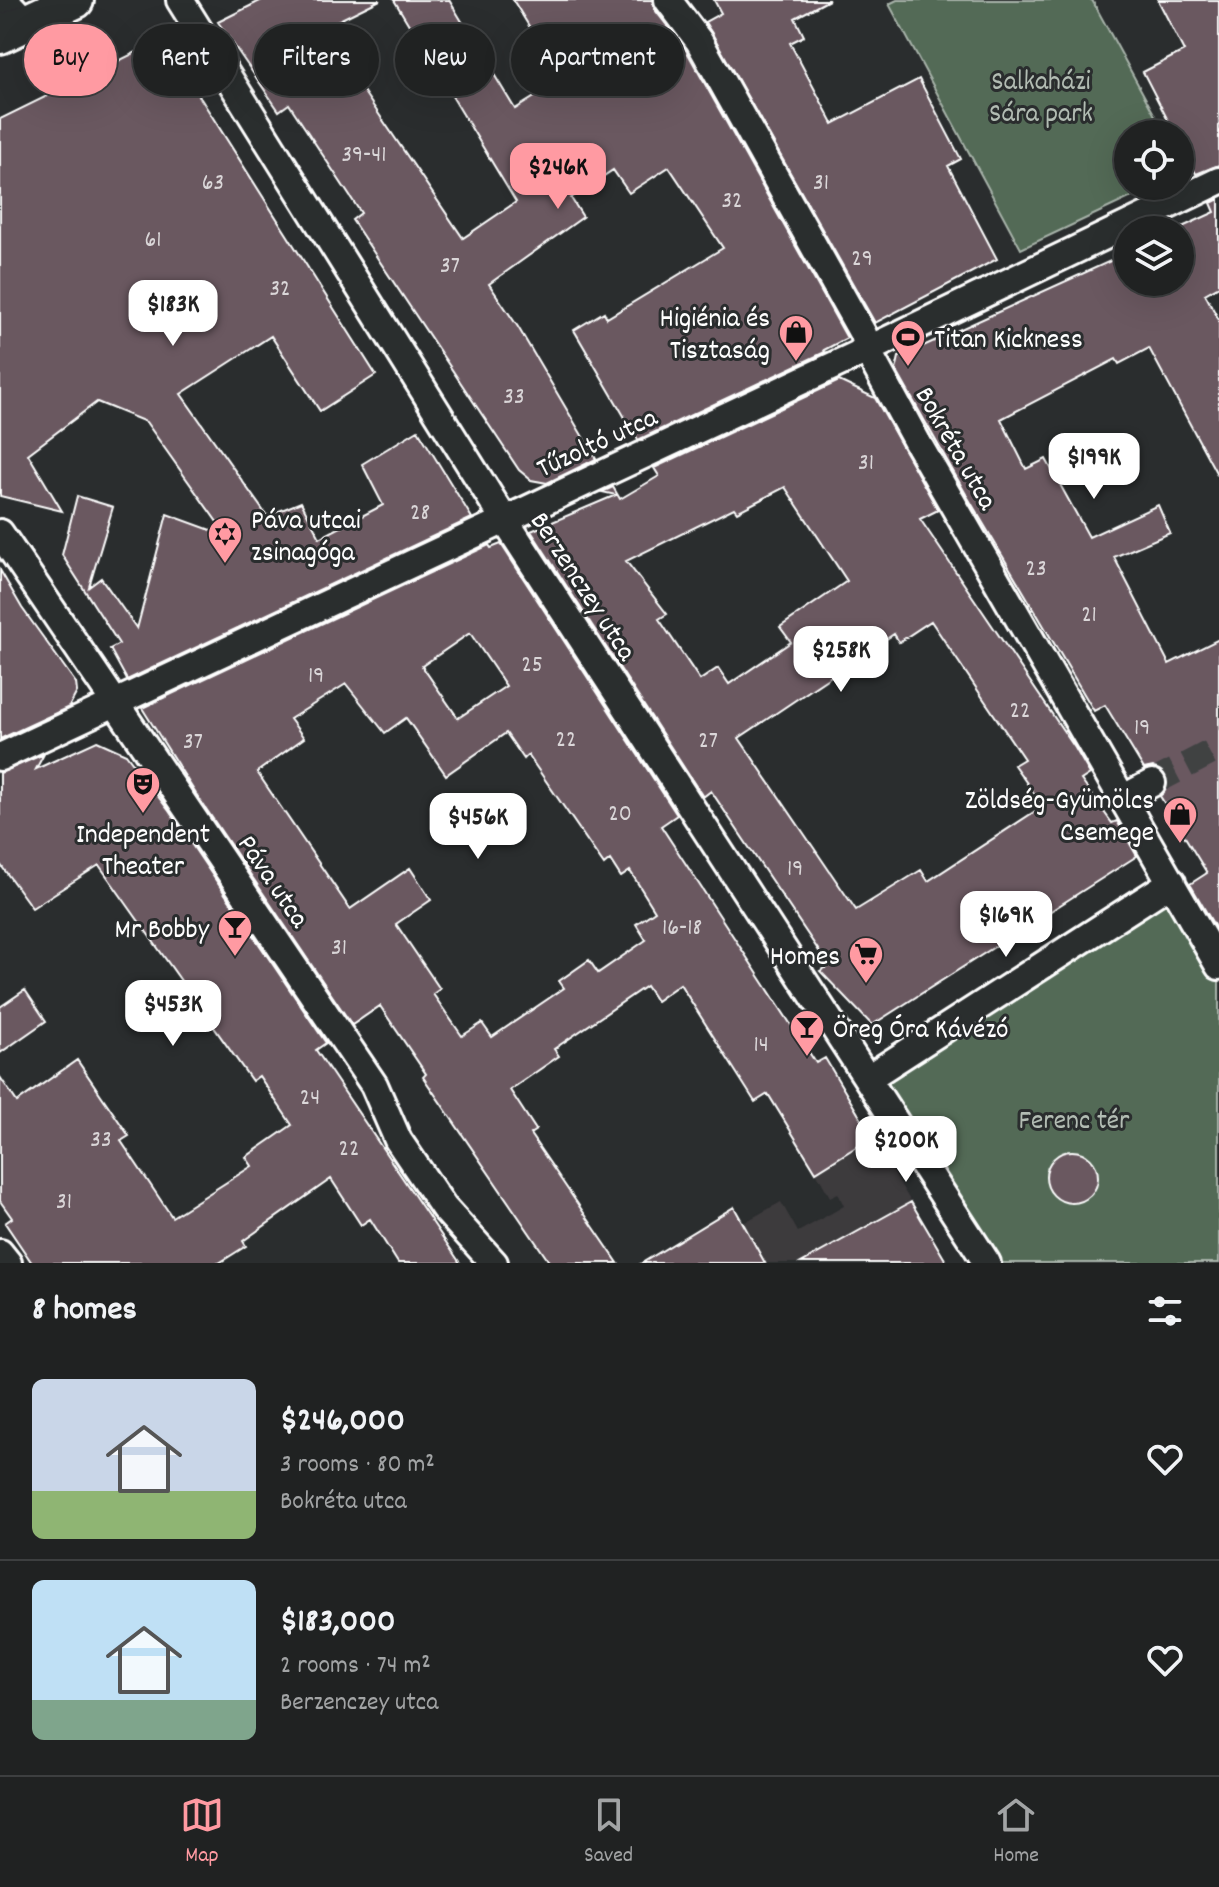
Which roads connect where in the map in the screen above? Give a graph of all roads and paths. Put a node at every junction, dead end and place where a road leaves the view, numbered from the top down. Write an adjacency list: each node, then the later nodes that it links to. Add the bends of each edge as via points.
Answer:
1 (75, 0): 4 (main road)
2 (180, 0): 7 (street, Berzenczey utca)
3 (668, 0): 6 (street, Bokréta utca, via 699,41 863,334)
4 (10, 19)
5 (1219, 181): 6 (street, Tűzoltó utca)
6 (867, 350): 7 (street, Tűzoltó utca); 12 (street, Bokréta utca)
7 (504, 519): 9 (street, Tűzoltó utca); 15 (street, Berzenczey utca)
8 (0, 533): 9 (street, Páva utca)
9 (117, 702): 10 (street, Tűzoltó utca); 18 (street, Páva utca, via 374,1085 413,1163 444,1208)
10 (0, 757)
11 (1152, 783): 12 (street)
12 (1124, 798): 13 (street, Bokréta utca)
13 (1172, 882): 14 (street); 15 (street)
14 (1219, 966)
15 (868, 1078): 19 (street)
16 (0, 1253): 17 (street)
17 (8, 1263)
18 (494, 1263)
19 (987, 1263)

